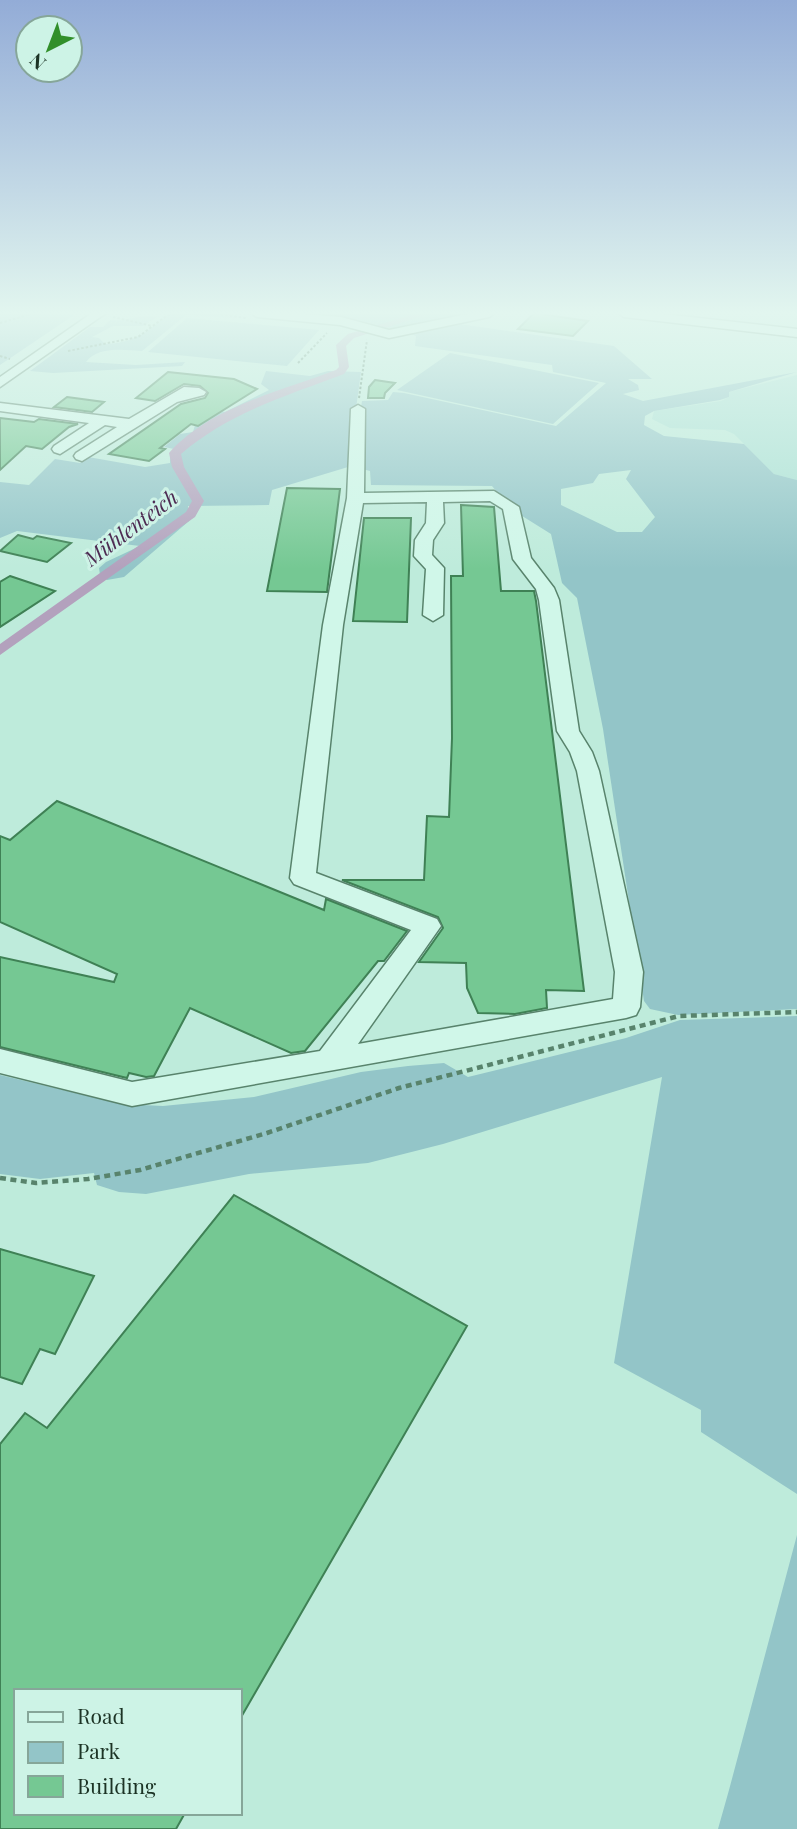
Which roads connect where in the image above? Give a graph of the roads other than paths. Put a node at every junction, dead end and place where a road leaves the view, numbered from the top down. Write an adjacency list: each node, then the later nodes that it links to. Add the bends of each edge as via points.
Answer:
1 (171, 399): 5 (street)
2 (0, 407): 4 (street)
3 (358, 409): 9 (street)
4 (103, 421): 5 (street); 6 (street)
5 (131, 424): 7 (street)
6 (60, 449)
7 (82, 456)
8 (435, 496): 9 (street); 10 (street, via 435,523 424,540 423,556 435,568); 12 (street, via 494,496 505,501 511,507 522,559 545,588 568,731 588,771 629,972 626,1007)
9 (355, 498): 12 (street, via 333,625 303,878 428,926)
10 (433, 615)
11 (0, 1061): 12 (street, via 132,1094)
12 (329, 1061)

